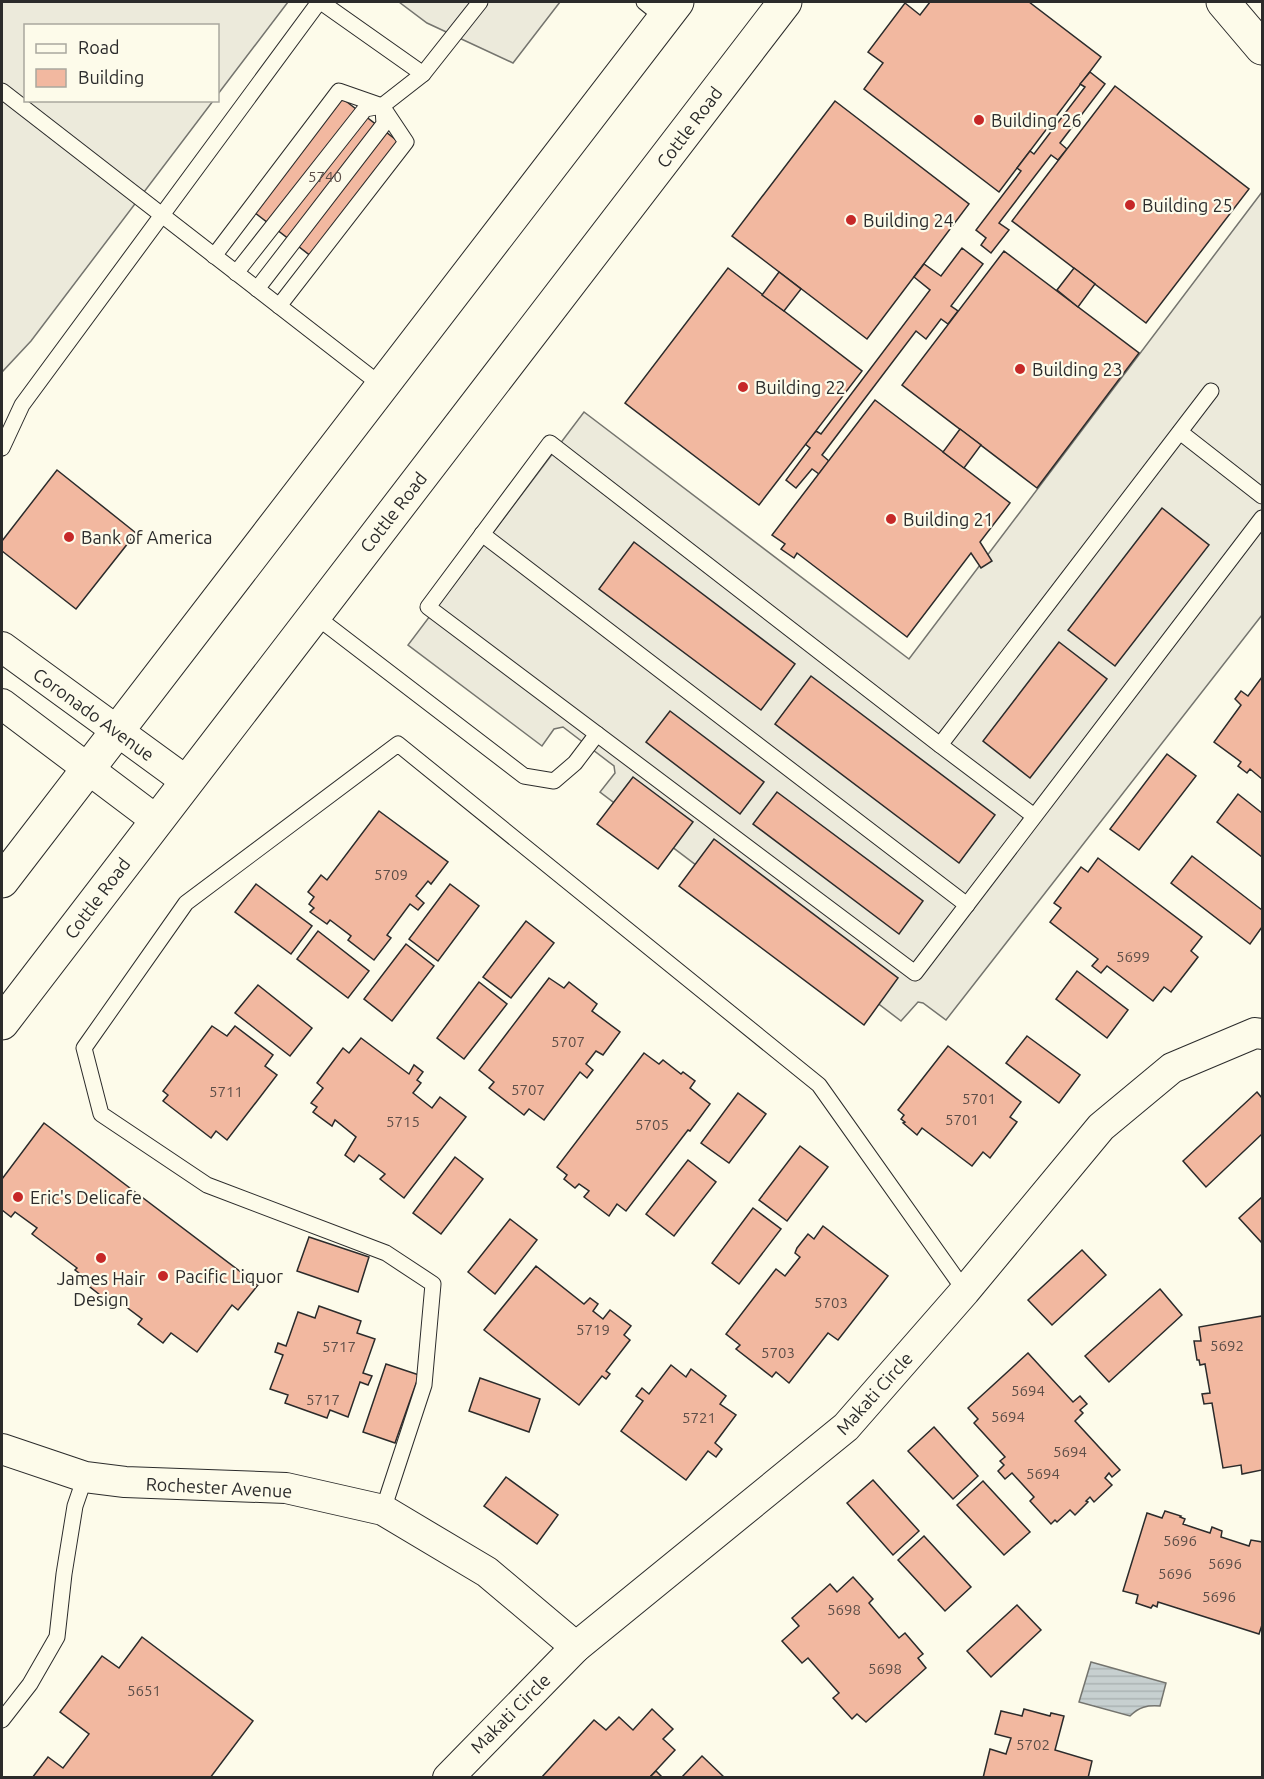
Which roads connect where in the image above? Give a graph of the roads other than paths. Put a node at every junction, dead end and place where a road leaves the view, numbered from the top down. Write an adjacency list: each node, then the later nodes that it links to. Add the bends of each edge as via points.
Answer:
1 (320, 2): 7 (lane); 10 (lane)
2 (480, 2): 7 (lane)
3 (785, 2): 22 (main road, Cottle Road)
4 (1223, 2): 6 (main road)
5 (662, 7): 15 (main road)
6 (1263, 48)
7 (423, 74): 9 (lane)
8 (2, 92): 10 (lane)
9 (382, 106): 11 (lane, via 339,91); 12 (lane, via 364,109); 13 (lane, via 384,124); 14 (lane, via 406,142)
10 (162, 215): 11 (lane); 18 (lane, via 22,405)
11 (214, 256): 12 (lane)
12 (236, 273): 13 (lane)
13 (257, 289): 14 (lane)
14 (279, 306): 15 (lane)
15 (381, 385): 25 (main road)
16 (1211, 391): 17 (lane)
17 (1180, 432): 19 (lane); 27 (lane)
18 (2, 448)
19 (1263, 496)
20 (1263, 518): 30 (lane)
21 (482, 534): 26 (lane, via 428,607); 27 (lane, via 550,443); 33 (lane)
22 (314, 615): 26 (lane, via 524,776 554,781 575,763); 29 (main road, Cottle Road)
23 (2, 647): 25 (street, Coronado Avenue)
24 (2, 704): 28 (street)
25 (116, 731): 28 (main road); 29 (street, Coronado Avenue)
26 (597, 734): 33 (lane, via 915,973)
27 (940, 745): 30 (lane)
28 (87, 768): 31 (street); 32 (main road)
29 (186, 781): 31 (main road, Cottle Road)
30 (1034, 816): 33 (lane)
31 (156, 820): 34 (main road, Cottle Road)
32 (2, 881)
33 (967, 905)
34 (2, 1023)
35 (1263, 1034): 36 (street, Makati Circle, via 1255,1033 1172,1068 1101,1127)
36 (965, 1291): 39 (lane, via 819,1085 398,744 186,903 84,1048 101,1114 207,1185 386,1252 433,1284 424,1384); 40 (street, Makati Circle, via 846,1427)
37 (2, 1449): 38 (street, Rochester Avenue)
38 (85, 1477): 39 (street, Rochester Avenue, via 286,1488); 41 (lane, via 75,1506 57,1636 30,1684)
39 (383, 1510): 40 (street, Rochester Avenue, via 487,1572)
40 (576, 1647): 42 (street, Makati Circle)
41 (2, 1720)
42 (448, 1778)

